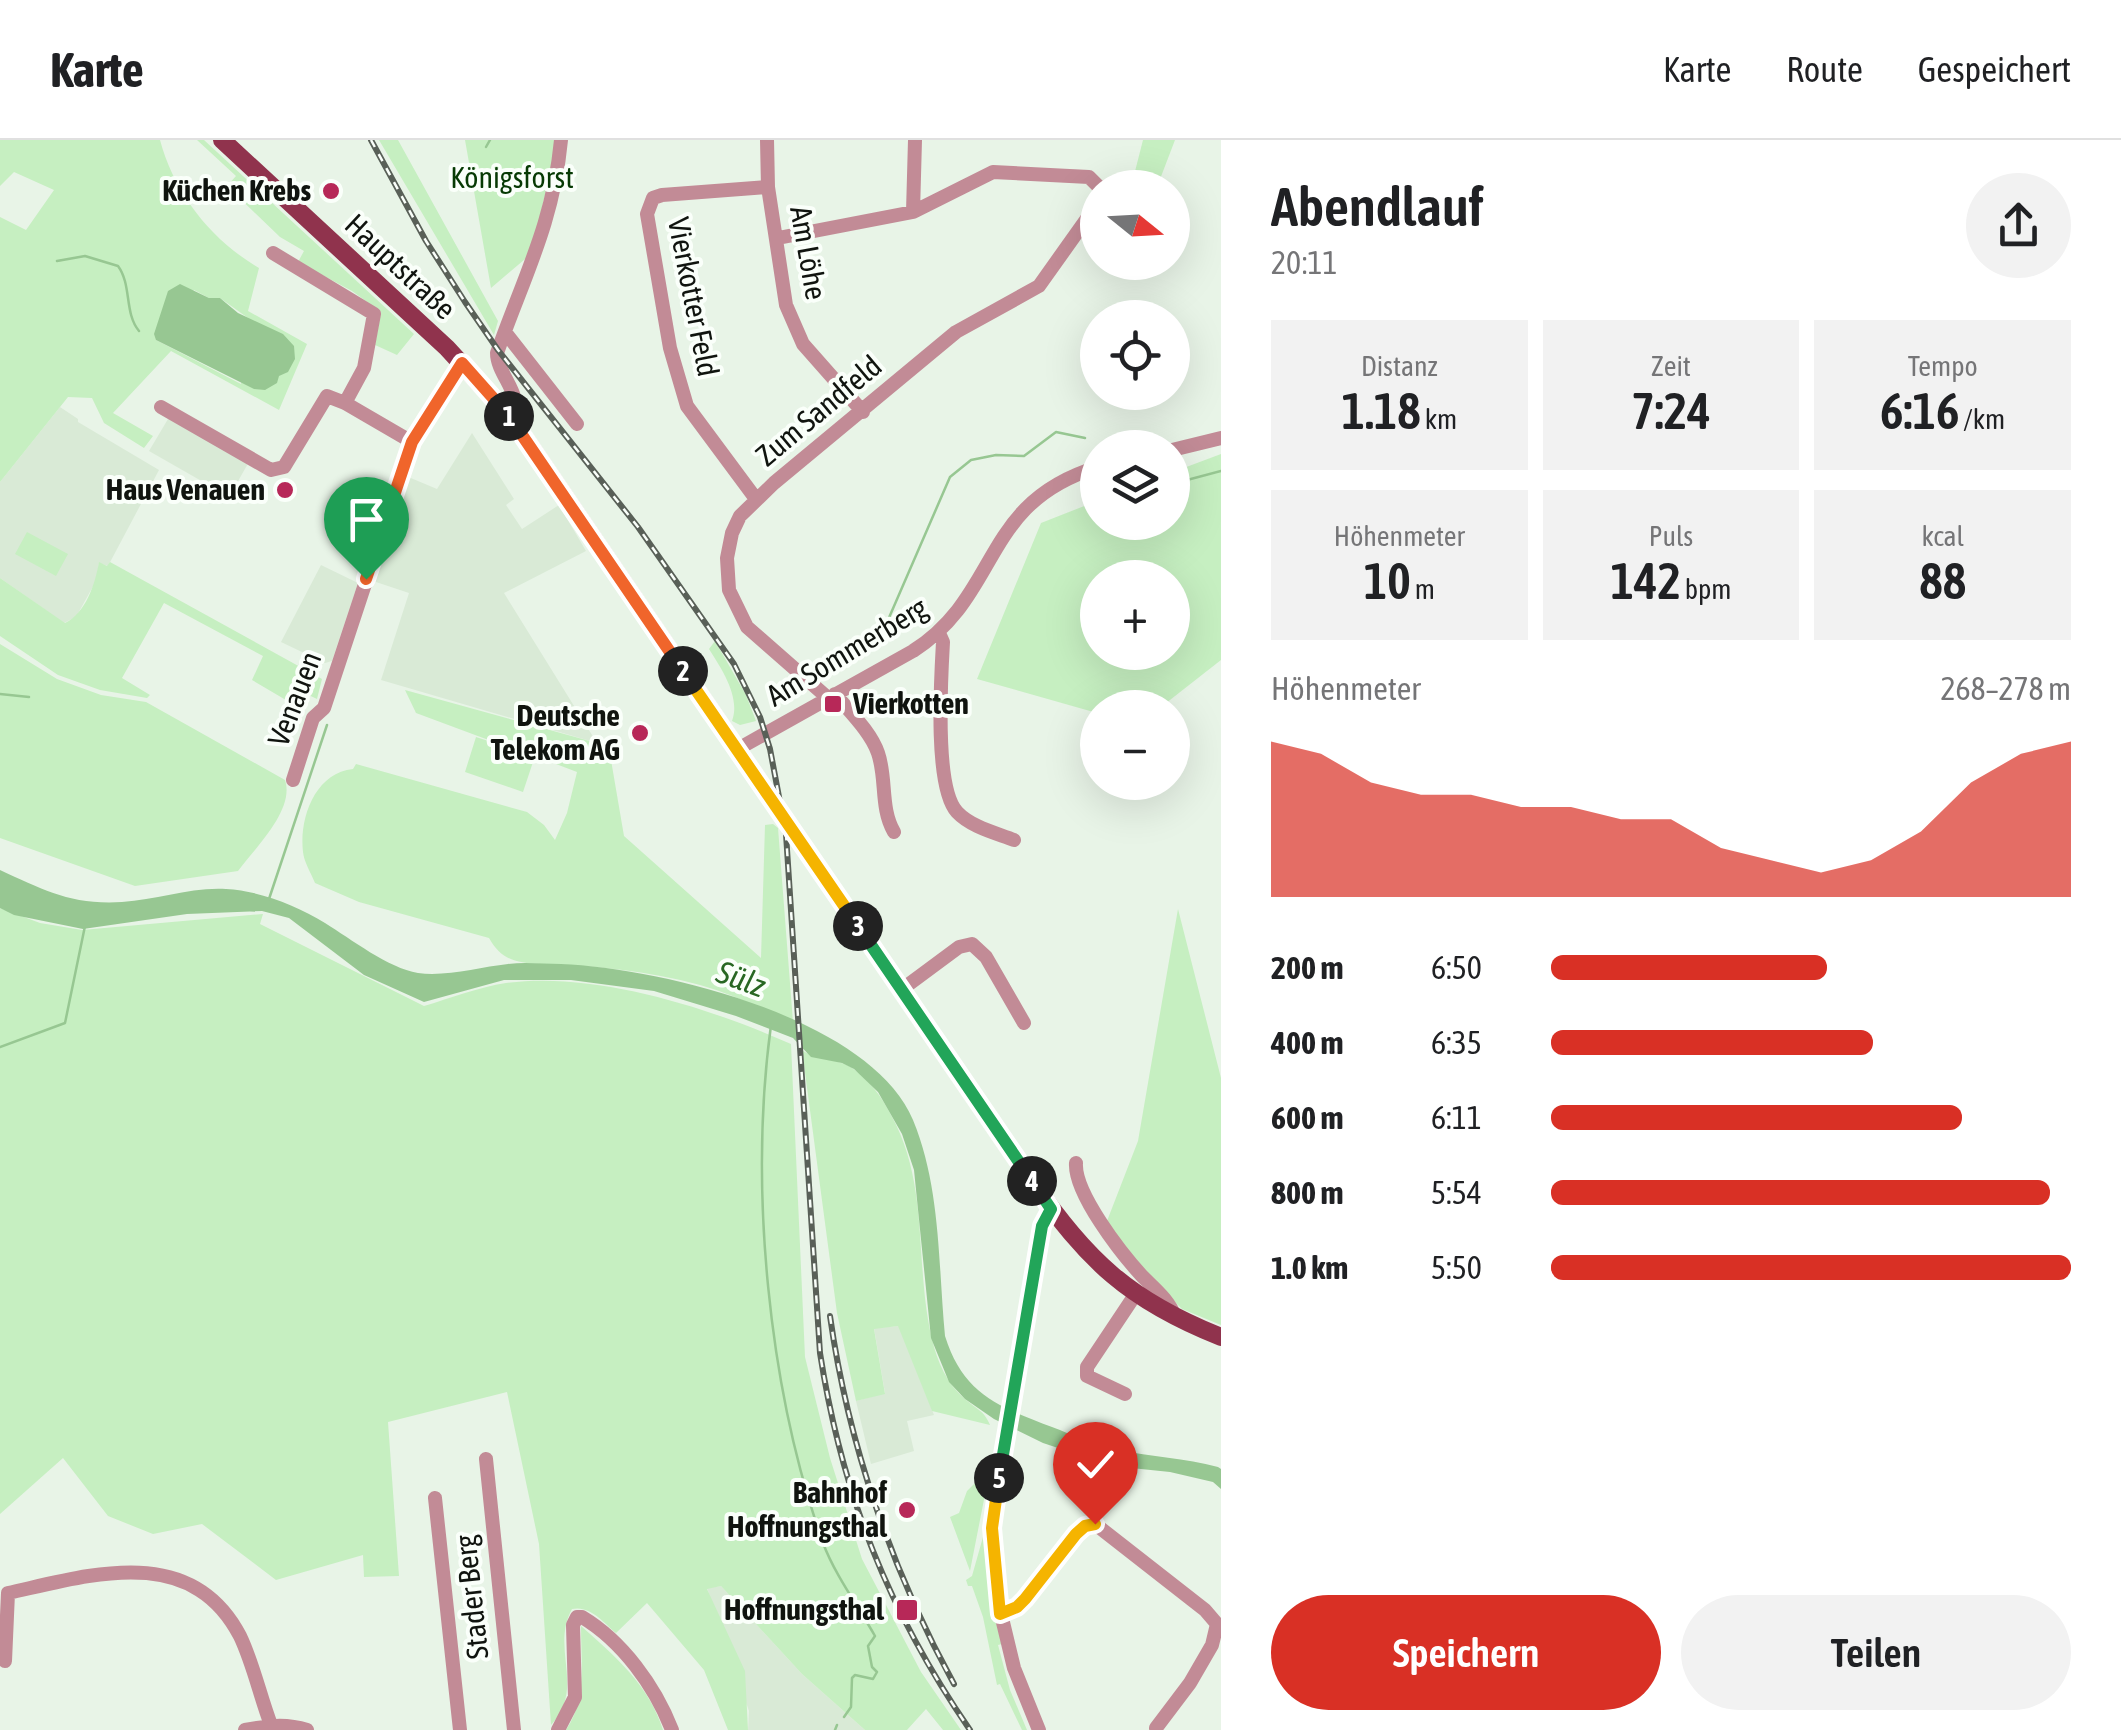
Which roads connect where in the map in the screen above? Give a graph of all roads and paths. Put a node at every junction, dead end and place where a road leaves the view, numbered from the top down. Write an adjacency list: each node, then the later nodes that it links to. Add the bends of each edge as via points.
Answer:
1 (222, 140): 12 (main road, Hauptstraße)
2 (561, 140): 11 (street, via 550,214)
3 (767, 140): 6 (street, Am Löhe)
4 (915, 140): 7 (street)
5 (1080, 177): 7 (street, via 993,172)
6 (768, 187): 9 (street, Am Löhe); 22 (street, Vierkotter Feld, via 662,195 647,214 687,406)
7 (914, 212): 9 (street)
8 (1080, 228): 15 (street, Zum Sandfeld, via 1039,286 956,332)
9 (778, 238): 15 (street, Am Löhe, via 786,305 803,344)
10 (273, 254): 13 (street, via 374,314 364,368)
11 (505, 332): 16 (street, via 497,358 516,399); 17 (street)
12 (462, 363): 16 (main road, Hauptstraße); 19 (street, Venauen)
13 (345, 403): 14 (street, via 322,399 284,467 271,470); 19 (street)
14 (161, 407)
15 (863, 412): 22 (street, Zum Sandfeld)
16 (510, 418): 25 (main road, Hauptstraße)
17 (577, 424)
18 (1221, 438): 20 (street)
19 (412, 442): 26 (street, Venauen, via 324,708 313,718)
20 (1190, 446)
21 (1080, 473): 23 (street, Am Sommerberg, via 1024,507 968,600)
22 (756, 499): 24 (street, Zum Sandfeld, via 732,533 729,590 747,627)
23 (939, 632): 24 (street, Am Sommerberg); 28 (street, via 940,736 951,803 964,818)
24 (832, 696): 25 (street, Am Sommerberg); 27 (street, via 879,754 886,818)
25 (736, 750): 29 (main road, Hauptstraße)
26 (293, 780)
27 (894, 832)
28 (1014, 840)
29 (901, 990): 30 (street, via 972,944); 32 (main road, Hauptstraße)
30 (1024, 1022)
31 (1076, 1163): 34 (street, via 1079,1186)
32 (1051, 1209): 33 (main road, Hauptstraße); 39 (street, via 1042,1226 992,1528)
33 (1135, 1295): 34 (main road, Hauptstraße); 36 (street, via 1087,1367 1087,1376)
34 (1176, 1318): 35 (main road, Hauptstraße)
35 (1221, 1337)
36 (1125, 1394)
37 (486, 1458): 46 (street, Stader Berg)
38 (435, 1498): 45 (street)
39 (1000, 1614): 42 (street, via 1017,1607 1090,1523 1217,1624 1190,1683); 49 (street)
40 (5, 1661): 41 (street, via 8,1592 110,1573 159,1572 198,1591 229,1620)
41 (271, 1725): 43 (street); 44 (street)
42 (1153, 1729)
43 (244, 1730)
44 (307, 1730)
45 (460, 1730)
46 (514, 1730)
47 (558, 1730): 48 (street, via 575,1697 572,1625 582,1617 636,1666)
48 (672, 1730)
49 (1038, 1730)

